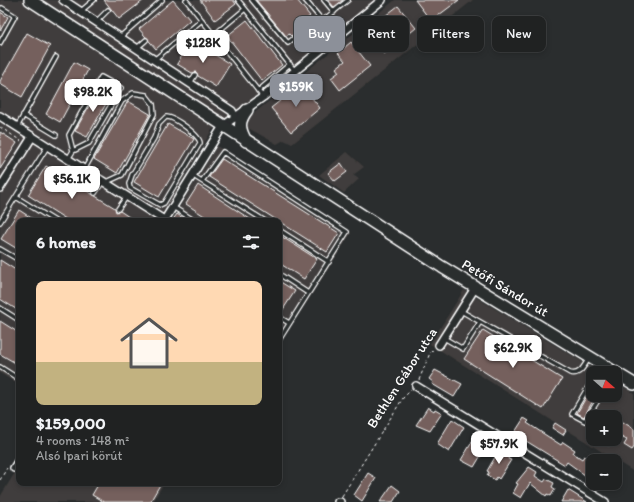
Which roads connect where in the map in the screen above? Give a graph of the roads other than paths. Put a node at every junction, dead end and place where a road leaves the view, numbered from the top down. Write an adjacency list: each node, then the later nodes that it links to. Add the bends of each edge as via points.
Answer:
1 (30, 0): 43 (main road, Petőfi Sándor út)
2 (63, 0): 15 (street)
3 (94, 0): 15 (lane)
4 (162, 0): 23 (lane)
5 (186, 0): 19 (lane)
6 (238, 0): 13 (lane)
7 (252, 0): 24 (lane, via 288,43)
8 (306, 0): 17 (lane)
9 (324, 0): 16 (lane)
10 (348, 0): 16 (lane)
11 (382, 0): 21 (street)
12 (2, 8): 27 (lane, via 15,16)
13 (245, 9): 22 (lane); 33 (lane)
14 (108, 10): 20 (lane)
15 (80, 11): 20 (street)
16 (334, 12): 18 (lane)
17 (319, 16)
18 (329, 16)
19 (202, 20): 22 (lane); 32 (lane)
20 (96, 22): 23 (street)
21 (345, 30)
22 (214, 35): 26 (lane)
23 (120, 37): 28 (street)
24 (294, 38)
25 (146, 40): 28 (lane)
26 (218, 41): 29 (lane); 37 (lane)
27 (0, 43)
28 (136, 48): 32 (street)
29 (210, 51)
30 (318, 52): 34 (street)
31 (56, 57): 40 (lane)
32 (154, 60): 36 (street)
33 (290, 64): 34 (lane); 37 (lane)
34 (295, 71): 38 (street)
35 (194, 75): 36 (lane)
36 (189, 83): 42 (street, via 232,111)
37 (258, 91): 38 (lane)
38 (263, 97): 39 (street)
39 (247, 110): 42 (street); 47 (main road, via 239,126)
40 (23, 115): 44 (lane); 45 (lane)
41 (0, 116): 44 (street)
42 (236, 118): 43 (street)
43 (223, 126): 47 (main road, Petőfi Sándor út); 52 (street)
44 (17, 127): 46 (street)
45 (56, 135)
46 (32, 137): 48 (street); 55 (street)
47 (247, 142): 75 (main road, Petőfi Sándor út)
48 (47, 146): 50 (street); 59 (lane)
49 (73, 151): 49 (lane, via 89,144 121,88 101,77 69,135); 50 (lane)
50 (68, 159): 51 (street)
51 (84, 170): 54 (street); 54 (lane, via 125,98 136,93 148,96 154,106 154,114 122,175)
52 (192, 175): 53 (lane); 61 (street)
53 (202, 181): 68 (lane); 73 (lane, via 224,152 347,232)
54 (105, 183): 57 (lane); 58 (street)
55 (1, 186)
56 (129, 186): 58 (lane); 60 (lane); 60 (lane, via 132,175 154,138 159,124 166,118 177,120 198,136 200,143 164,203)
57 (95, 193)
58 (125, 195): 62 (lane); 63 (street)
59 (16, 197): 64 (lane); 69 (lane)
60 (158, 204): 63 (lane)
61 (173, 206): 66 (street); 67 (lane)
62 (118, 209)
63 (152, 213): 65 (street)
64 (50, 218)
65 (160, 218)
66 (166, 218)
67 (191, 218)
68 (259, 218)
69 (0, 222)
70 (282, 232): 73 (lane)
71 (0, 249): 72 (lane)
72 (16, 258)
73 (329, 262): 76 (lane)
74 (282, 276): 76 (lane)
75 (475, 288): 78 (street, Bethlen Gábor utca); 86 (main road, Petőfi Sándor út)
76 (308, 293): 82 (lane)
77 (0, 308): 79 (lane)
78 (461, 311): 81 (lane); 84 (street, Bethlen Gábor utca)
79 (16, 318)
80 (282, 319): 82 (lane)
81 (480, 322): 84 (lane, via 463,349); 86 (lane, via 570,373 580,372)
82 (289, 323): 83 (lane)
83 (282, 335)
84 (444, 338): 85 (street, Bethlen Gábor utca)
85 (439, 345)
86 (590, 358): 87 (main road, Petőfi Sándor út)
87 (596, 366)
88 (0, 367): 89 (lane)
89 (16, 377)
90 (622, 379): 91 (main road, Petőfi Sándor út)
91 (634, 384)
92 (416, 386): 97 (street)
93 (586, 394): 94 (lane, via 572,414 585,421 590,409)
94 (597, 402)
95 (16, 465): 96 (street)
96 (14, 468)
97 (605, 502)

